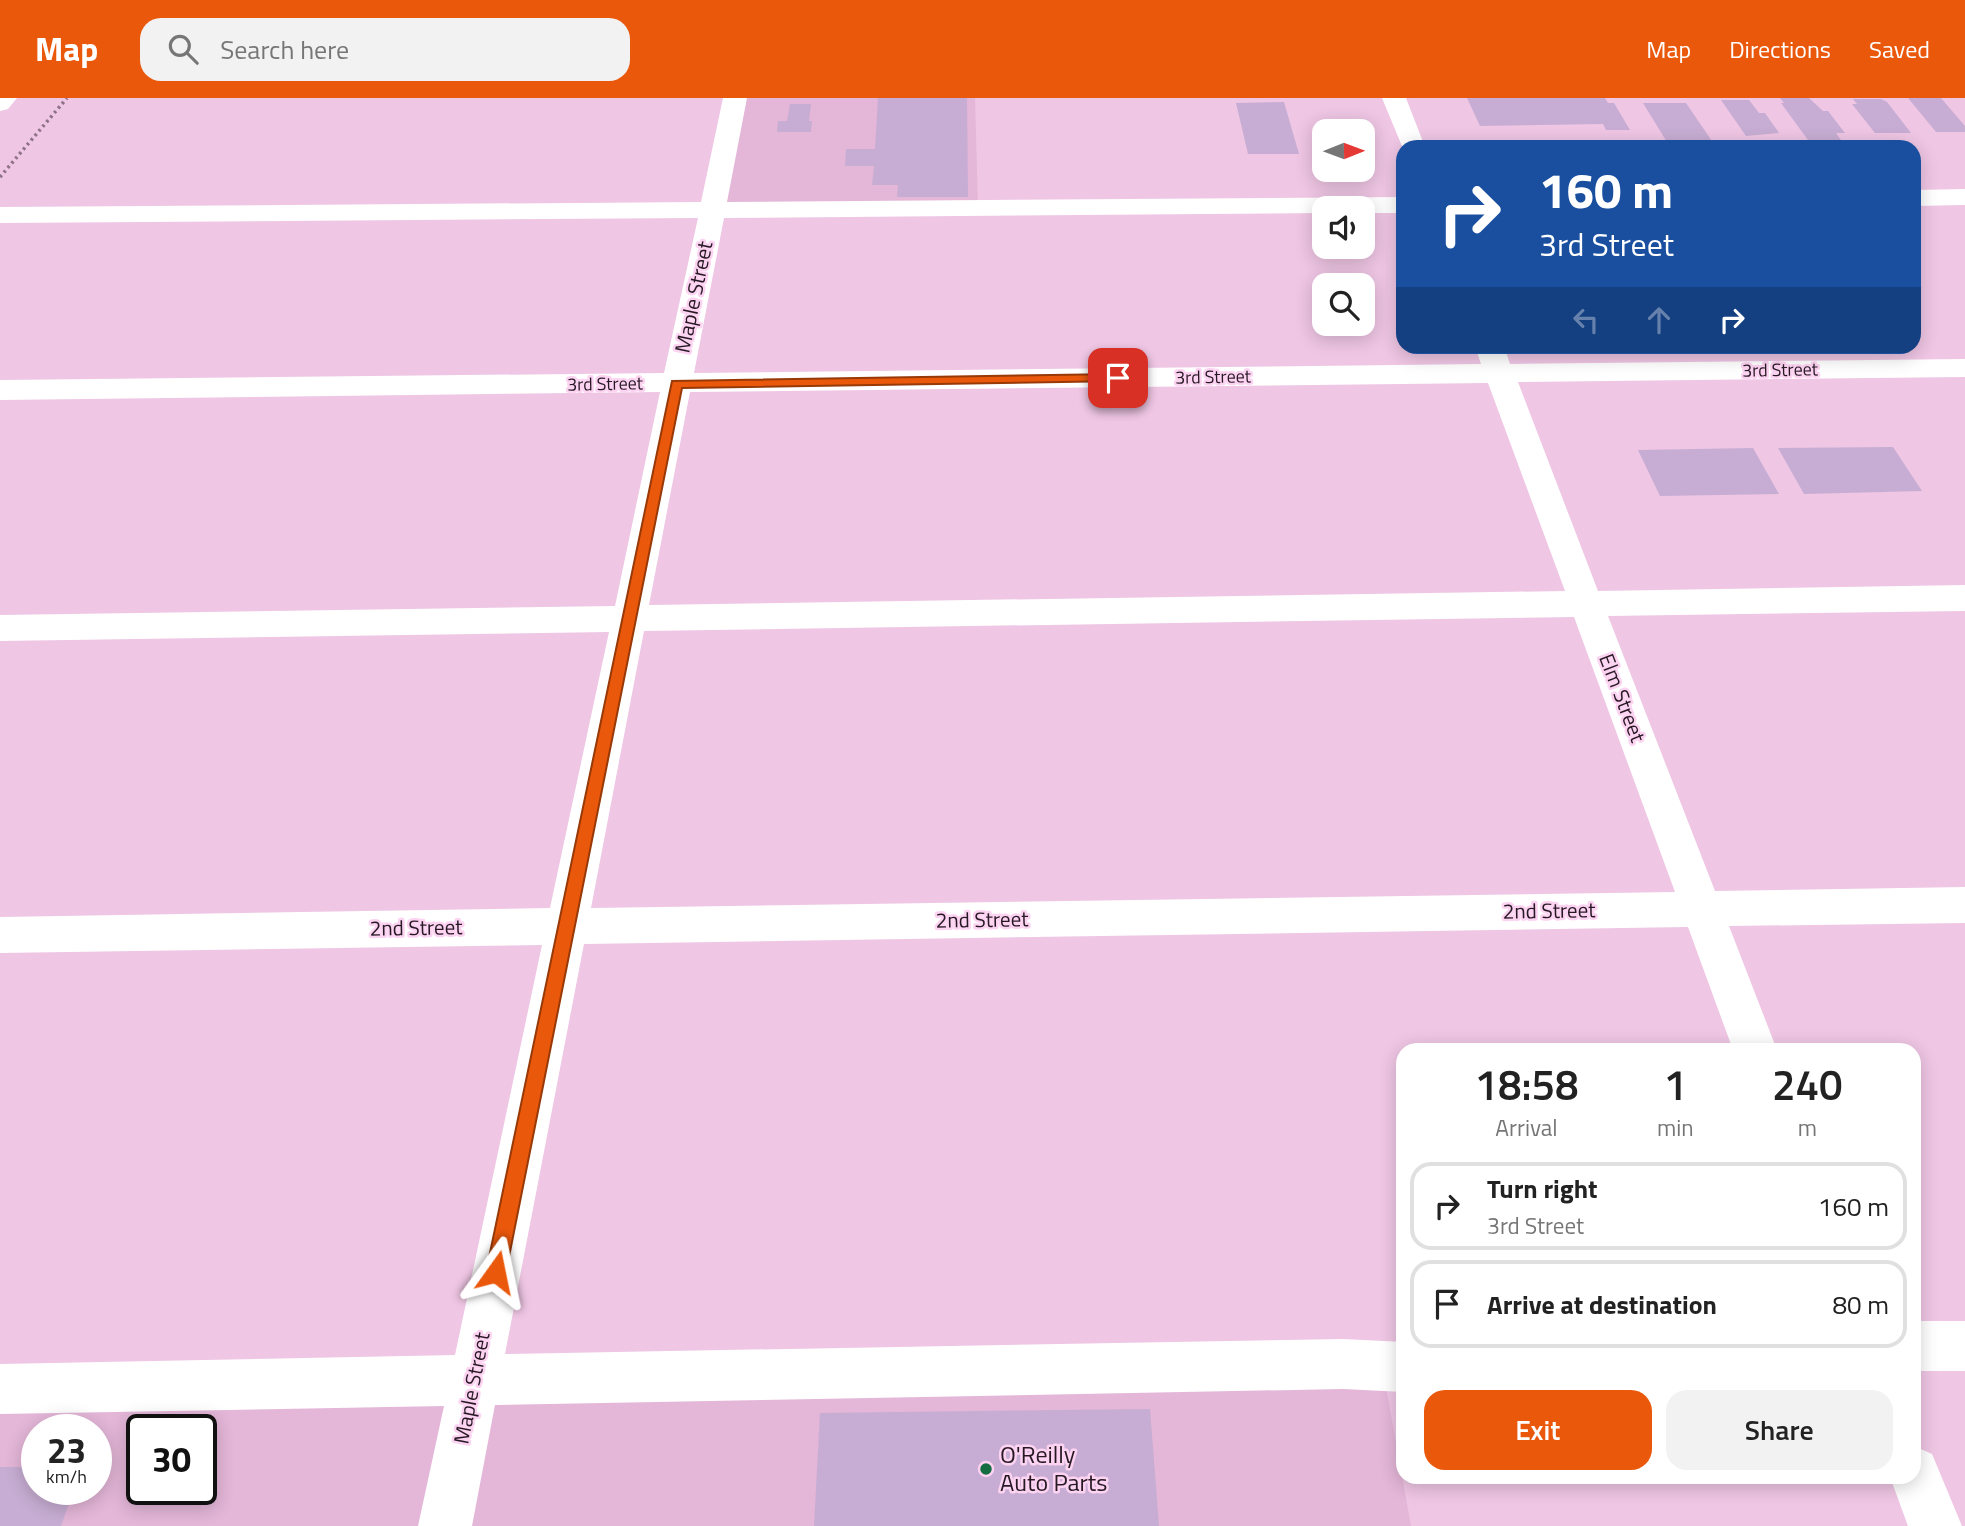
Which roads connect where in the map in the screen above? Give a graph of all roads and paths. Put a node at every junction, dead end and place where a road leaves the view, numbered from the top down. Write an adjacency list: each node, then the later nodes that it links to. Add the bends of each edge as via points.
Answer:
1 (5, 98): 5 (street)
2 (67, 98): 7 (path)
3 (735, 98): 11 (street, Maple Street)
4 (1395, 98): 6 (street)
5 (0, 104)
6 (1410, 140)
7 (0, 177)
8 (1965, 197): 9 (street)
9 (1921, 198)
10 (1396, 205): 11 (street)
11 (712, 212): 12 (street); 15 (street, Maple Street)
12 (0, 215)
13 (1494, 360): 14 (street, 3rd Street); 15 (street, 3rd Street); 18 (street, Elm Street)
14 (1965, 368)
15 (677, 384): 16 (street, 3rd Street); 19 (street, Maple Street)
16 (0, 390)
17 (1965, 598): 18 (street)
18 (1585, 603): 19 (street); 22 (street, Elm Street)
19 (629, 619): 20 (street); 23 (street, Maple Street)
20 (0, 628)
21 (1965, 905): 22 (street, 2nd Street)
22 (1701, 909): 23 (street, 2nd Street); 25 (street, Elm Street)
23 (566, 926): 24 (street, 2nd Street); 29 (street, Maple Street)
24 (0, 934)
25 (1752, 1043)
26 (1921, 1346): 27 (street)
27 (1965, 1346)
28 (1396, 1367): 29 (street)
29 (474, 1378): 30 (street); 32 (street, Maple Street)
30 (0, 1388)
31 (1919, 1484): 33 (street)
32 (445, 1526)
33 (1935, 1526)

